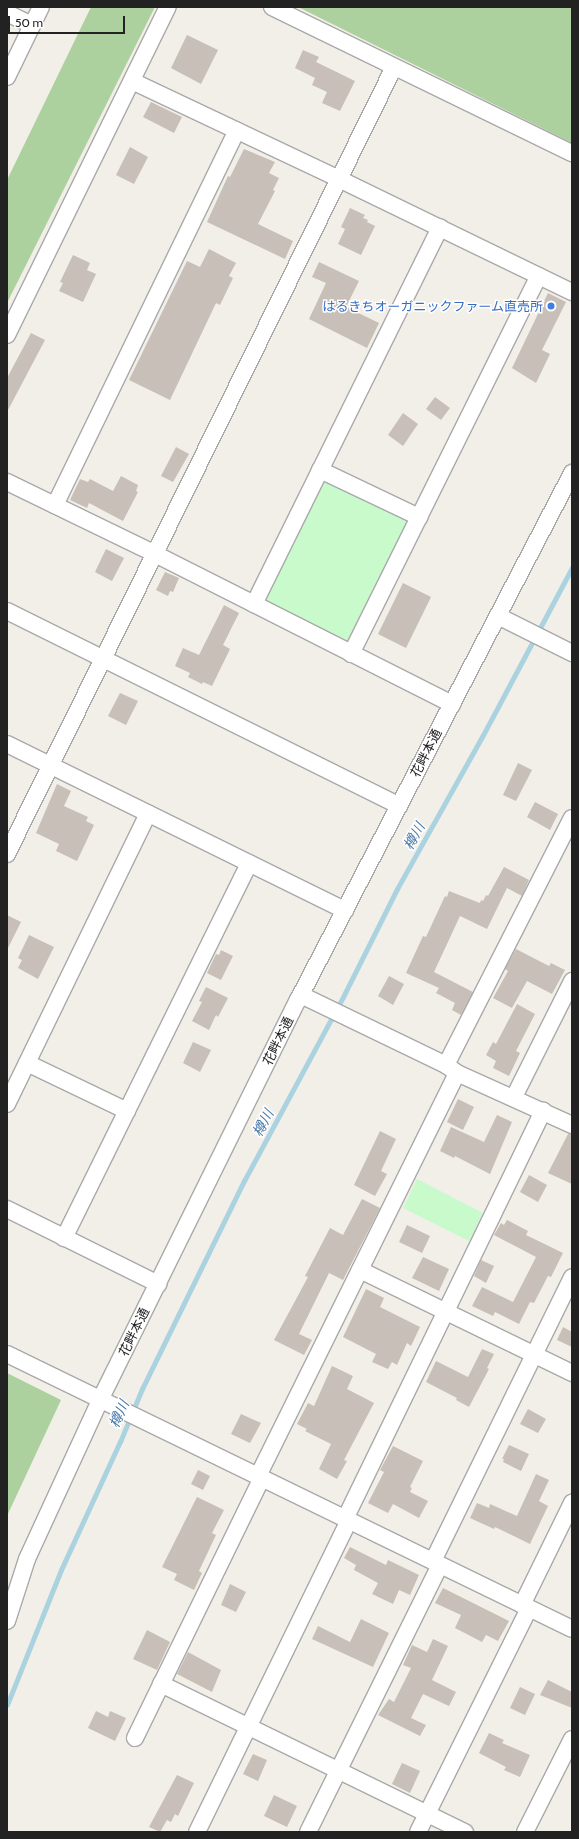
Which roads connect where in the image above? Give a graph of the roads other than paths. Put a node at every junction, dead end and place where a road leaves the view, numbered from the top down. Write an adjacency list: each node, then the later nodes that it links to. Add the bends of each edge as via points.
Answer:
1 (41, 7): 5 (street)
2 (168, 7): 8 (street)
3 (272, 7): 6 (street)
4 (7, 13): 5 (street)
5 (32, 25): 7 (street)
6 (394, 67): 10 (street); 11 (street)
7 (7, 77)
8 (132, 81): 9 (street); 15 (street)
9 (237, 130): 11 (street); 19 (street)
10 (572, 153)
11 (339, 179): 12 (street); 21 (street)
12 (440, 227): 13 (street); 16 (street)
13 (539, 276): 14 (street); 20 (street)
14 (572, 292)
15 (7, 334)
16 (320, 470): 20 (street); 22 (street)
17 (572, 472): 24 (street, 花畔本通)
18 (7, 482): 19 (street)
19 (55, 505): 21 (street)
20 (419, 517): 26 (street)
21 (155, 554): 22 (street); 27 (street)
22 (254, 604): 26 (street)
23 (7, 611): 27 (street)
24 (498, 616): 25 (street); 28 (street, 花畔本通)
25 (572, 653)
26 (351, 654): 28 (street)
27 (102, 660): 30 (street); 31 (street)
28 (452, 704): 31 (street, 花畔本通)
29 (7, 744): 30 (street)
30 (50, 766): 32 (street); 34 (street)
31 (399, 806): 36 (street, 花畔本通)
32 (148, 813): 35 (street); 39 (street)
33 (572, 818): 40 (street)
34 (7, 854)
35 (249, 863): 36 (street); 43 (street)
36 (345, 910): 38 (street, 花畔本通)
37 (572, 981): 41 (street)
38 (301, 995): 40 (street); 50 (street, 花畔本通)
39 (27, 1063): 42 (street); 43 (street)
40 (452, 1069): 41 (street); 48 (street)
41 (514, 1097): 44 (street)
42 (7, 1104)
43 (127, 1111): 47 (street)
44 (543, 1111): 45 (street); 51 (street)
45 (572, 1125)
46 (7, 1210): 47 (street)
47 (64, 1238): 50 (street)
48 (360, 1270): 51 (street); 56 (street)
49 (572, 1277): 53 (street)
50 (158, 1284): 55 (street, 花畔本通)
51 (446, 1312): 53 (street); 58 (street)
52 (7, 1354): 55 (street)
53 (534, 1355): 54 (street); 59 (street)
54 (572, 1373)
55 (100, 1400): 56 (street); 61 (street, 花畔本通, via 28,1559)
56 (260, 1477): 58 (street); 63 (street)
57 (572, 1503): 60 (street)
58 (347, 1520): 59 (street); 64 (street)
59 (436, 1563): 60 (street); 67 (street)
60 (526, 1606): 62 (street); 68 (street)
61 (7, 1621)
62 (572, 1629)
63 (161, 1684): 64 (street); 65 (street)
64 (249, 1728): 67 (street); 69 (street)
65 (135, 1738)
66 (572, 1739): 73 (street)
67 (338, 1771): 68 (street); 70 (street)
68 (427, 1814): 71 (street); 72 (street)
69 (197, 1832)
70 (308, 1832)
71 (418, 1832)
72 (465, 1832)
73 (525, 1832)

